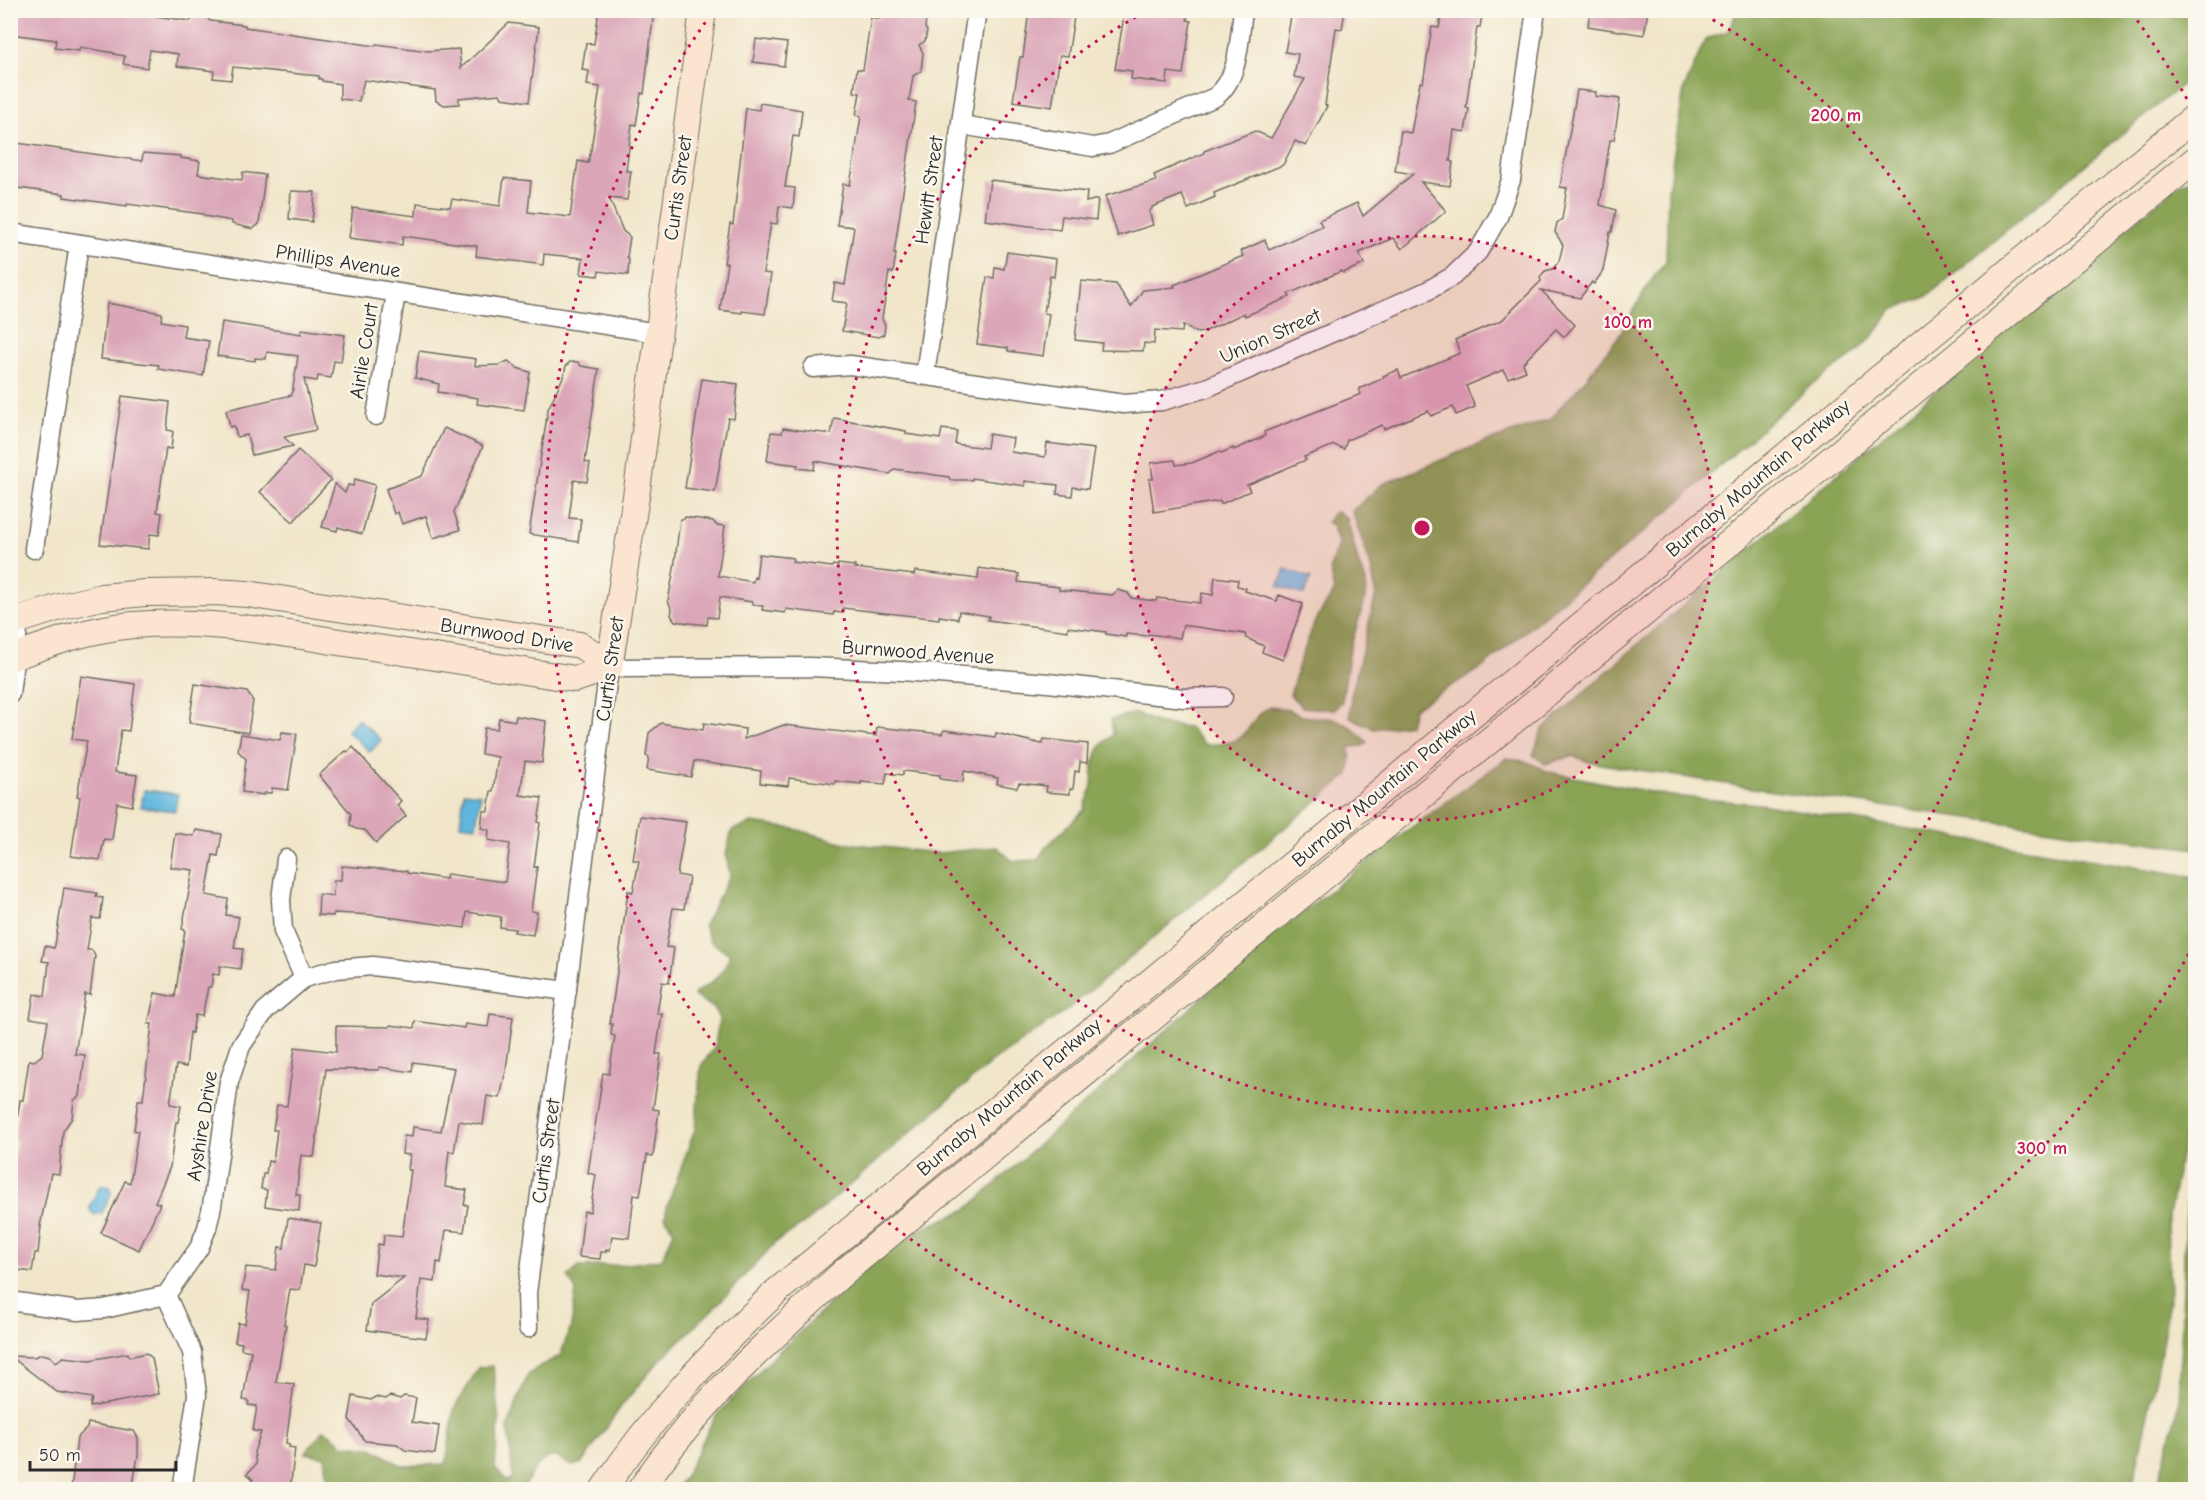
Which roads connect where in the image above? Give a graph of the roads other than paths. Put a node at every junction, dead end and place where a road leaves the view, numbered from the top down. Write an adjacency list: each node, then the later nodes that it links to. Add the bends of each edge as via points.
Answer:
1 (703, 10): 11 (main road, Curtis Street)
2 (977, 10): 6 (street, Hewitt Street)
3 (1243, 10): 6 (street, via 1235,63 1223,91 1108,144 1093,147)
4 (1536, 10): 13 (street, Union Street, via 1511,180 1498,217 1478,252 1453,276 1206,388 1162,401 1124,404)
5 (2196, 116): 28 (main road, Burnaby Mountain Parkway, via 777,1291 714,1351 664,1407)
6 (961, 124): 13 (street, Hewitt Street)
7 (2196, 159): 29 (main road, Burnaby Mountain Parkway, via 845,1271 772,1336 705,1404)
8 (10, 233): 9 (street, Phillips Avenue)
9 (79, 244): 10 (street, Phillips Avenue); 15 (street)
10 (396, 292): 11 (street, Phillips Avenue); 14 (street, Airlie Court)
11 (658, 333): 18 (main road, Curtis Street)
12 (813, 368): 13 (street, Union Street, via 850,365)
13 (925, 375)
14 (376, 416)
15 (34, 549)
16 (15, 621): 17 (street); 18 (main road, Burnwood Drive, via 102,597 179,592 247,594 580,645)
17 (13, 657): 18 (main road, Burnwood Drive, via 90,632 174,623 259,629 575,679); 19 (street)
18 (609, 668): 20 (street, Burnwood Avenue, via 810,667 902,671 1184,698); 23 (street, Curtis Street)
19 (10, 694)
20 (1223, 697)
21 (286, 859): 22 (street, via 281,900 283,931)
22 (304, 978): 23 (street, Ayshire Drive, via 336,969 373,966); 24 (street, Ayshire Drive, via 265,1011 241,1046 229,1082 207,1228 199,1248)
23 (567, 990): 26 (street, Curtis Street, via 527,1293)
24 (166, 1294): 25 (street, via 104,1310 78,1311); 27 (street, via 192,1352 197,1395)
25 (10, 1301)
26 (528, 1328)
27 (182, 1490)
28 (603, 1490)
29 (640, 1490)

